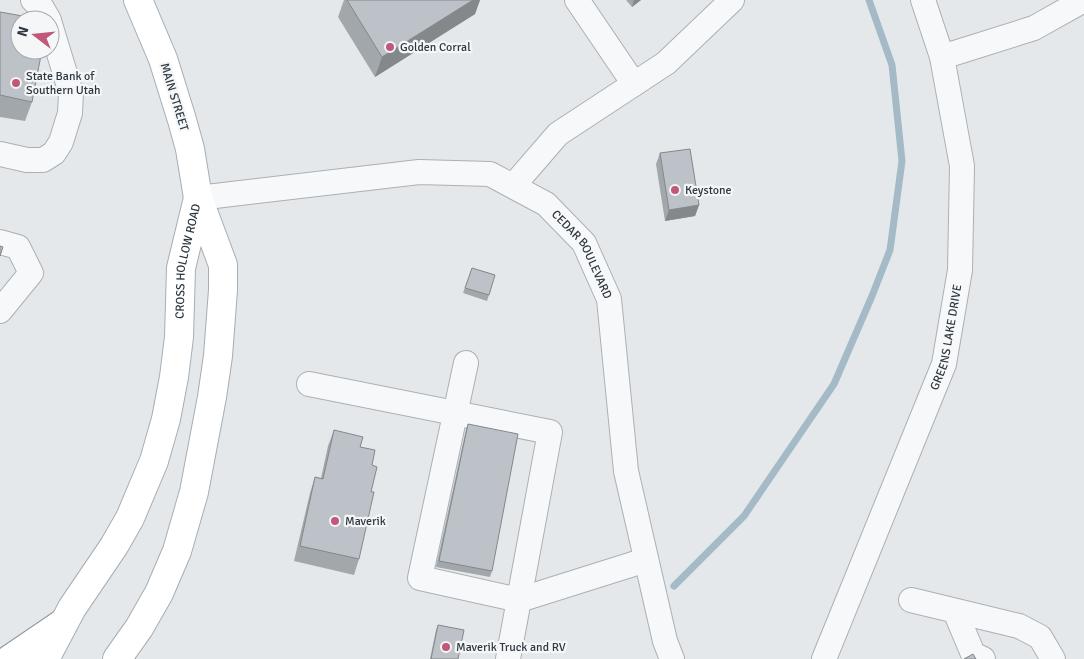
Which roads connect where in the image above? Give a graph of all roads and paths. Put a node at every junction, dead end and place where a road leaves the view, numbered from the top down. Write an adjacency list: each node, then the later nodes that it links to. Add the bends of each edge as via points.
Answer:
1 (33, 0): 7 (street)
2 (138, 0): 13 (main road, MAIN STREET, via 173,88 190,148)
3 (577, 0): 10 (street)
4 (732, 0): 10 (street, via 666,62)
5 (923, 0): 9 (street, GREENS LAKE DRIVE)
6 (1084, 0): 9 (street, via 1034,28)
7 (43, 10)
8 (60, 57): 11 (street, via 71,93 70,114 61,142 54,153 43,160)
9 (942, 57): 30 (street, GREENS LAKE DRIVE, via 962,166 960,270 944,364)
10 (634, 84): 12 (street, via 558,134)
11 (0, 154)
12 (513, 186): 13 (street, CEDAR BOULEVARD, via 490,174 419,172); 19 (street, CEDAR BOULEVARD, via 546,204 584,243 609,299 626,471)
13 (198, 198): 23 (main road, CROSS HOLLOW ROAD, via 181,268 174,377 154,461 126,526); 25 (main road, CROSS HOLLOW ROAD, via 223,266 222,314 212,397 194,492 177,551 152,607)
14 (0, 242): 15 (street, via 18,247 31,273)
15 (0, 311)
16 (466, 363): 18 (street)
17 (309, 384): 18 (street)
18 (455, 413): 20 (street, via 550,432); 20 (street, via 420,578)
19 (646, 560): 20 (street); 29 (street, CEDAR BOULEVARD)
20 (519, 600): 28 (street)
21 (911, 600): 22 (street)
22 (956, 611): 24 (street); 31 (street, via 1019,626 1040,637)
23 (63, 623): 26 (main road); 27 (main road, CROSS HOLLOW ROAD)
24 (975, 657)
25 (119, 658)
26 (10, 659)
27 (45, 659)
28 (508, 659)
29 (672, 659)
30 (824, 659)
31 (1053, 659)

